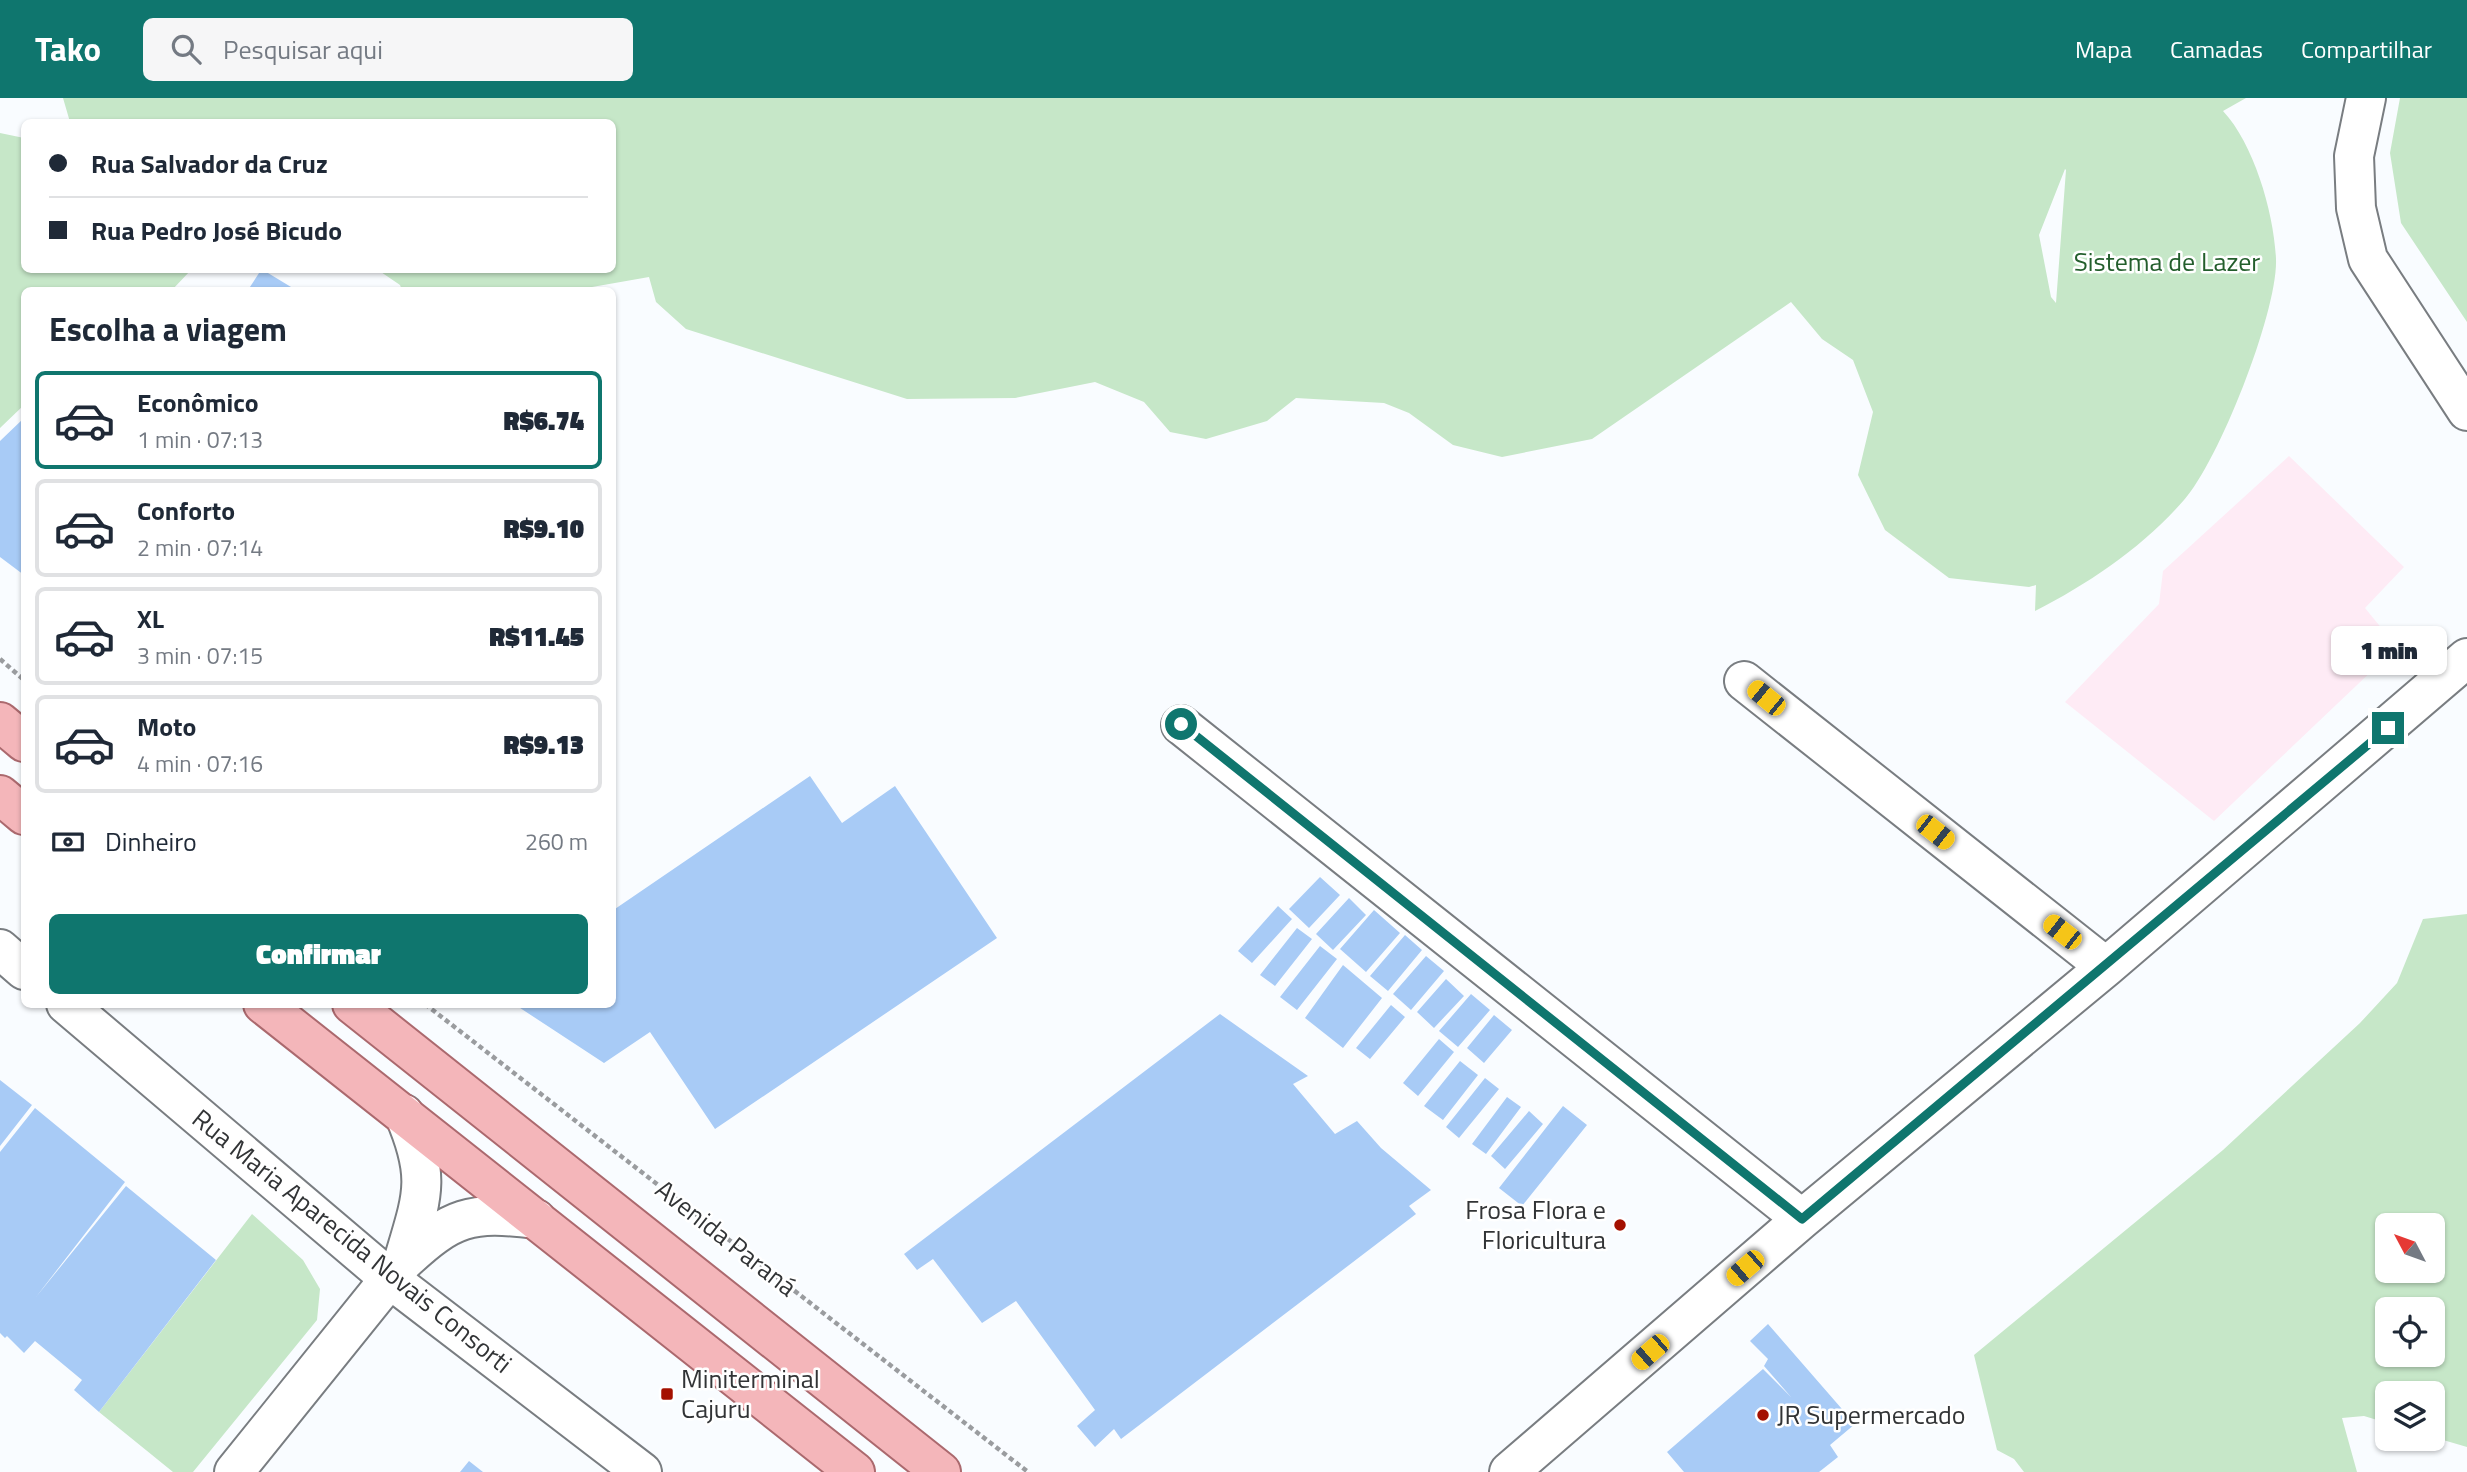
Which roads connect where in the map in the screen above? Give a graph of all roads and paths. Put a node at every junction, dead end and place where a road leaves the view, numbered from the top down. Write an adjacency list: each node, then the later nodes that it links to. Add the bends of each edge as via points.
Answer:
1 (2366, 98): 2 (street, via 2354,156 2356,208 2368,259)
2 (2467, 411)
3 (2467, 658): 14 (street)
4 (0, 659): 5 (path)
5 (21, 677)
6 (1745, 681): 14 (street)
7 (0, 722): 9 (main road)
8 (1181, 724): 21 (street)
9 (21, 740)
10 (0, 795): 11 (main road)
11 (21, 812)
12 (0, 949): 13 (street)
13 (21, 967)
14 (2106, 967): 21 (street)
15 (71, 1008): 22 (street, Rua Maria Aparecida Novais Consorti)
16 (267, 1008): 19 (main road)
17 (357, 1008): 26 (main road, Avenida Paraná)
18 (430, 1008): 27 (path, Avenida Paraná)
19 (404, 1115): 20 (main road); 22 (street, via 420,1152 423,1185)
20 (536, 1219): 22 (street, via 491,1213 466,1219 431,1236); 25 (main road)
21 (1802, 1219): 28 (street)
22 (396, 1271): 23 (street); 24 (street, Rua Maria Aparecida Novais Consorti)
23 (234, 1472)
24 (642, 1472)
25 (855, 1472)
26 (942, 1472)
27 (1028, 1472)
28 (1509, 1472)

